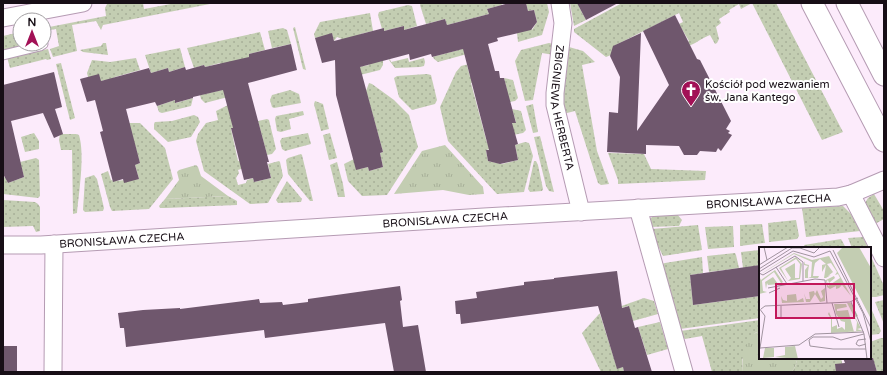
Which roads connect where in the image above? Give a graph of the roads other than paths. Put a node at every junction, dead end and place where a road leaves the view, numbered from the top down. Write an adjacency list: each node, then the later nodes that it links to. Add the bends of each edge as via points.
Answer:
1 (83, 3): 5 (street)
2 (560, 3): 13 (street, ZBIGNIEWA HERBERTA, via 563,23 555,105)
3 (812, 3): 9 (street)
4 (847, 3): 8 (street)
5 (3, 18)
6 (15, 52): 7 (lane)
7 (3, 55)
8 (884, 74)
9 (884, 141)
10 (884, 180): 11 (street, BRONISŁAWA CZECHA)
11 (852, 194): 12 (street, BRONISŁAWA CZECHA, via 838,197); 16 (street)
12 (638, 208): 13 (street, BRONISŁAWA CZECHA); 18 (street)
13 (581, 212): 14 (street, BRONISŁAWA CZECHA)
14 (54, 244): 15 (street, BRONISŁAWA CZECHA); 17 (street)
15 (3, 245)
16 (884, 258)
17 (53, 372)
18 (684, 372)

